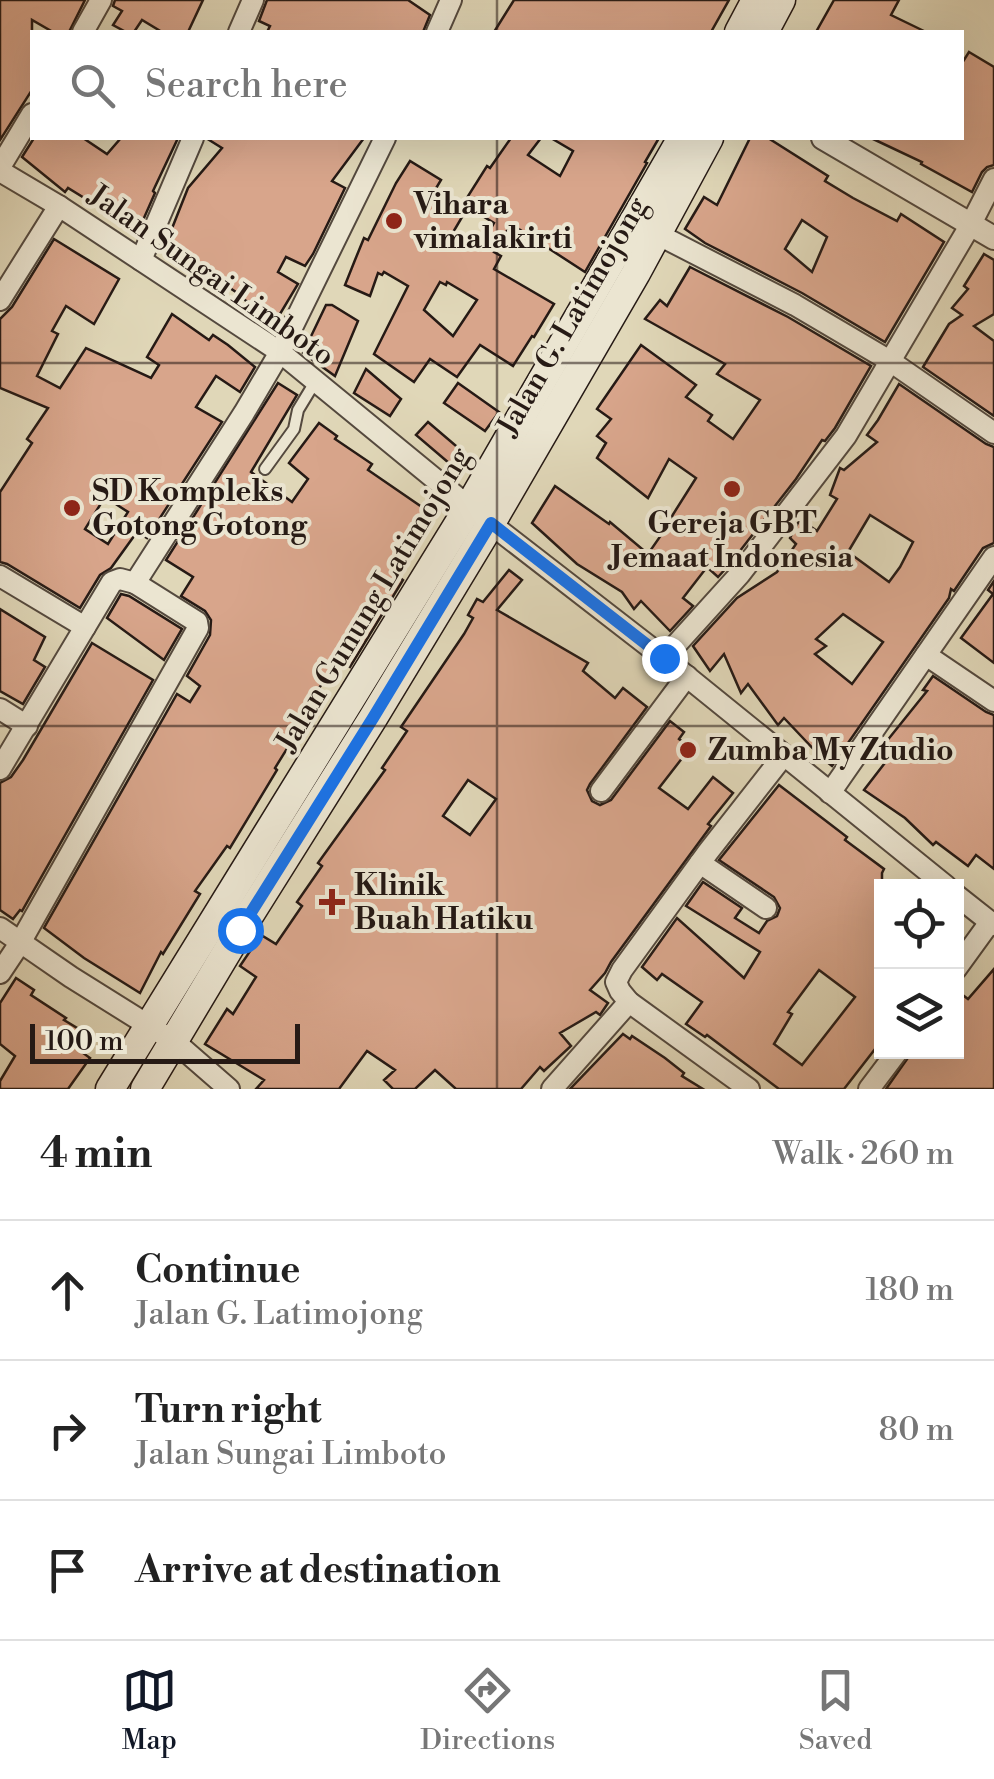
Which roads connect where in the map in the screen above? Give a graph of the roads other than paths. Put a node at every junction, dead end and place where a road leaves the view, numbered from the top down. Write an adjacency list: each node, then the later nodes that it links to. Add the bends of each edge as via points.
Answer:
1 (100, 0): 6 (street)
2 (252, 0): 7 (street)
3 (451, 0): 8 (street)
4 (756, 0): 9 (main road)
5 (781, 0): 10 (main road)
6 (84, 30)
7 (240, 30)
8 (438, 30)
9 (740, 30)
10 (765, 30)
11 (30, 117): 17 (street)
12 (193, 140): 23 (street)
13 (385, 140): 25 (street)
14 (681, 140): 30 (main road, Jalan Gunung Latimojong)
15 (708, 140): 21 (main road, Jalan G. Latimojong)
16 (825, 140): 20 (street)
17 (0, 169): 19 (street, Jalan Sungai Limboto)
18 (994, 180): 20 (street)
19 (59, 206): 23 (street, Jalan Sungai Limboto); 24 (street)
20 (971, 224): 22 (street); 26 (street)
21 (657, 234): 26 (street); 30 (main road, Jalan G. Latimojong)
22 (994, 238)
23 (141, 260): 25 (street, Jalan Sungai Limboto)
24 (0, 300)
25 (280, 352): 27 (street, Jalan Sungai Limboto); 33 (street)
26 (890, 361): 28 (street); 36 (street, via 846,436 740,574)
27 (316, 382): 29 (lane); 30 (street, Jalan Sungai Limboto)
28 (994, 433)
29 (265, 469)
30 (480, 515): 36 (street, Jalan Sungai Limboto); 55 (main road, Jalan Gunung Latimojong); 56 (main road, Jalan G. Latimojong, via 373,718)
31 (994, 557): 35 (street)
32 (0, 576): 34 (street)
33 (134, 583): 34 (street, via 112,582); 51 (street, via 190,616 198,628)
34 (85, 627): 40 (street)
35 (926, 655): 38 (street); 44 (street)
36 (664, 658): 37 (street, Jalan Sungai Limboto)
37 (687, 676): 41 (street, Jalan Sungai Limboto); 43 (street)
38 (994, 701)
39 (0, 710): 40 (street)
40 (27, 726): 42 (street)
41 (784, 756): 44 (street, Jalan Sungai Limboto); 45 (street)
42 (0, 768)
43 (601, 790)
44 (830, 794): 46 (street, Jalan Sungai Limboto)
45 (700, 863): 48 (street); 54 (street, via 622,970 616,982)
46 (937, 879)
47 (964, 901): 49 (street)
48 (766, 908)
49 (992, 924): 52 (street)
50 (0, 928): 51 (street)
51 (20, 942): 53 (street); 55 (street)
52 (964, 959)
53 (0, 974)
54 (629, 1002): 61 (street); 62 (street)
55 (150, 1026): 56 (street); 58 (main road, Jalan Gunung Latimojong)
56 (175, 1042): 59 (main road, Jalan G. Latimojong); 60 (street)
57 (892, 1059): 63 (street)
58 (110, 1089)
59 (145, 1089)
60 (229, 1089)
61 (552, 1089)
62 (749, 1089)
63 (869, 1089)

